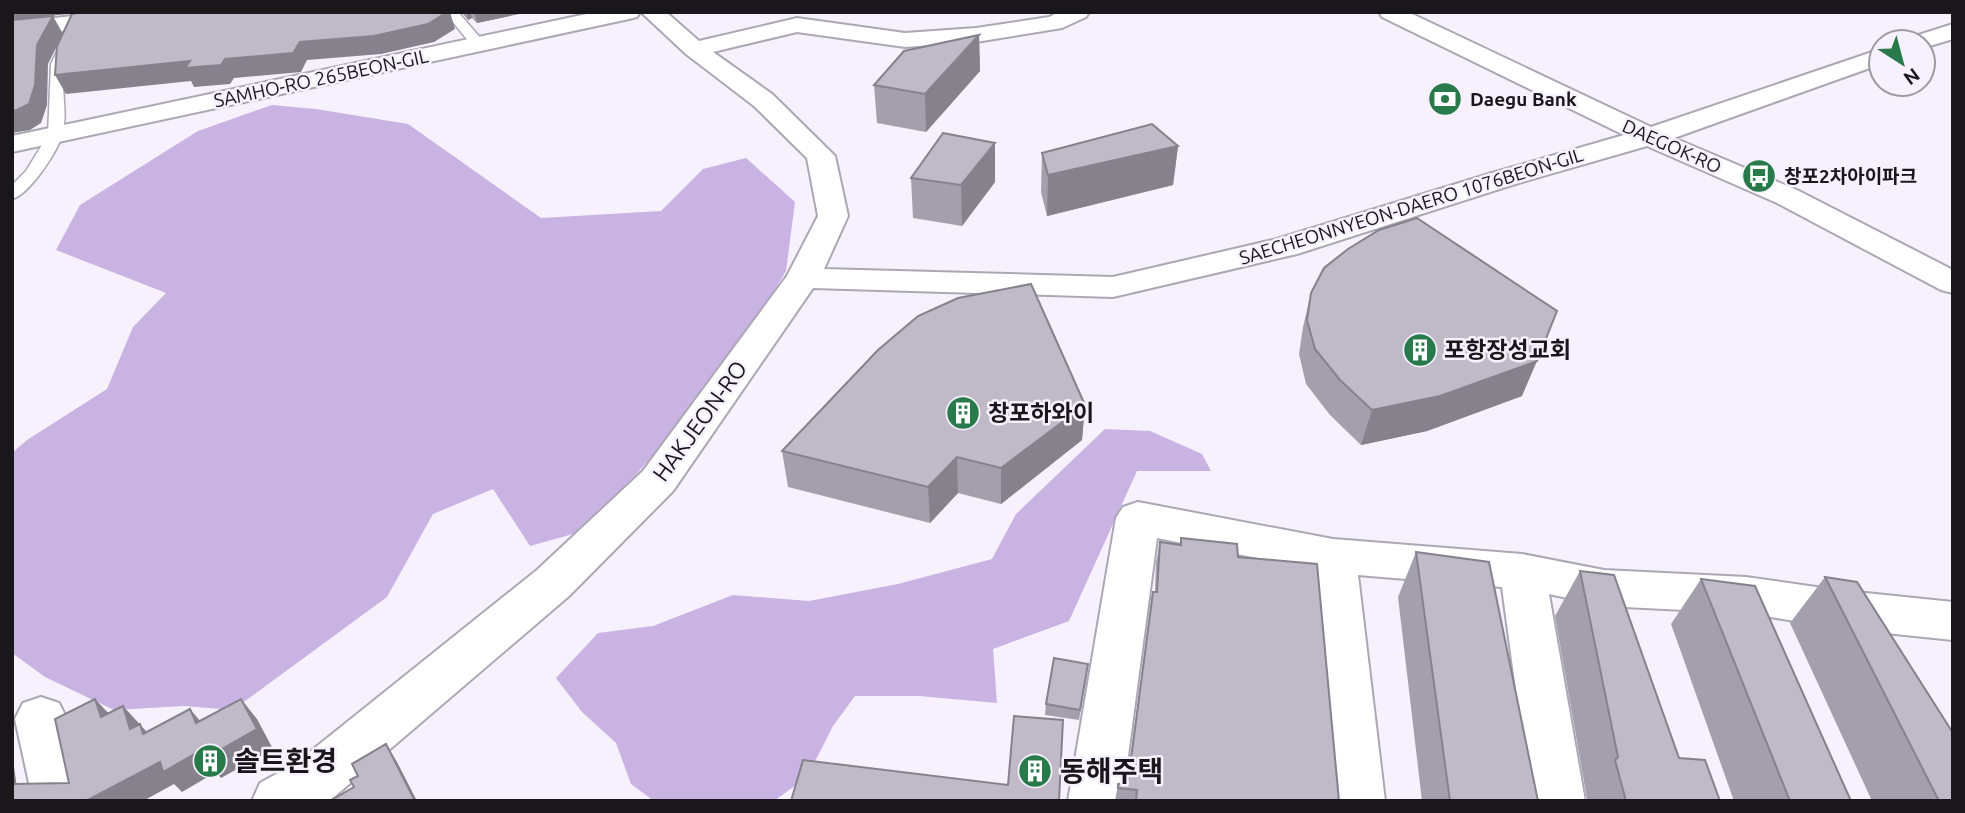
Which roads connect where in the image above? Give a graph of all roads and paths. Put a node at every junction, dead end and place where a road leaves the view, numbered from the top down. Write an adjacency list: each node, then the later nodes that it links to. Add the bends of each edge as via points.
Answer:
1 (168, 12): 7 (street)
2 (451, 12): 9 (lane)
3 (629, 12): 9 (street, SAMHO-RO 265BEON-GIL)
4 (652, 12): 10 (street, HAKJEON-RO)
5 (1078, 12): 10 (street, via 1054,23 905,40 797,25)
6 (1390, 12): 13 (street, DAEGOK-RO)
7 (77, 17): 8 (street); 12 (lane, via 58,64)
8 (12, 30)
9 (478, 44): 12 (street, SAMHO-RO 265BEON-GIL)
10 (694, 49): 16 (street, HAKJEON-RO, via 763,100 821,156 833,216)
11 (1867, 61): 13 (street, SAECHEONNYEON-DAERO 1076BEON-GIL)
12 (55, 135): 14 (street, SAMHO-RO 265BEON-GIL); 15 (lane, via 32,174)
13 (1649, 137): 16 (street, SAECHEONNYEON-DAERO 1076BEON-GIL, via 1286,247 1113,287); 17 (street, DAEGOK-RO, via 1788,197)
14 (12, 144)
15 (12, 194)
16 (803, 278): 28 (street, HAKJEON-RO, via 658,481 553,583)
17 (1953, 283)
18 (1333, 556): 19 (street); 30 (street, via 1138,518); 31 (street)
19 (1522, 571): 20 (street); 32 (street)
20 (1604, 588): 21 (street); 24 (street)
21 (1746, 595): 22 (street); 25 (street)
22 (1837, 609): 23 (street); 26 (street)
23 (1953, 621)
24 (1621, 638)
25 (1767, 646)
26 (1866, 657)
27 (41, 719): 29 (street)
28 (306, 794)
29 (60, 801)
30 (1095, 801)
31 (1358, 801)
32 (1558, 801)

